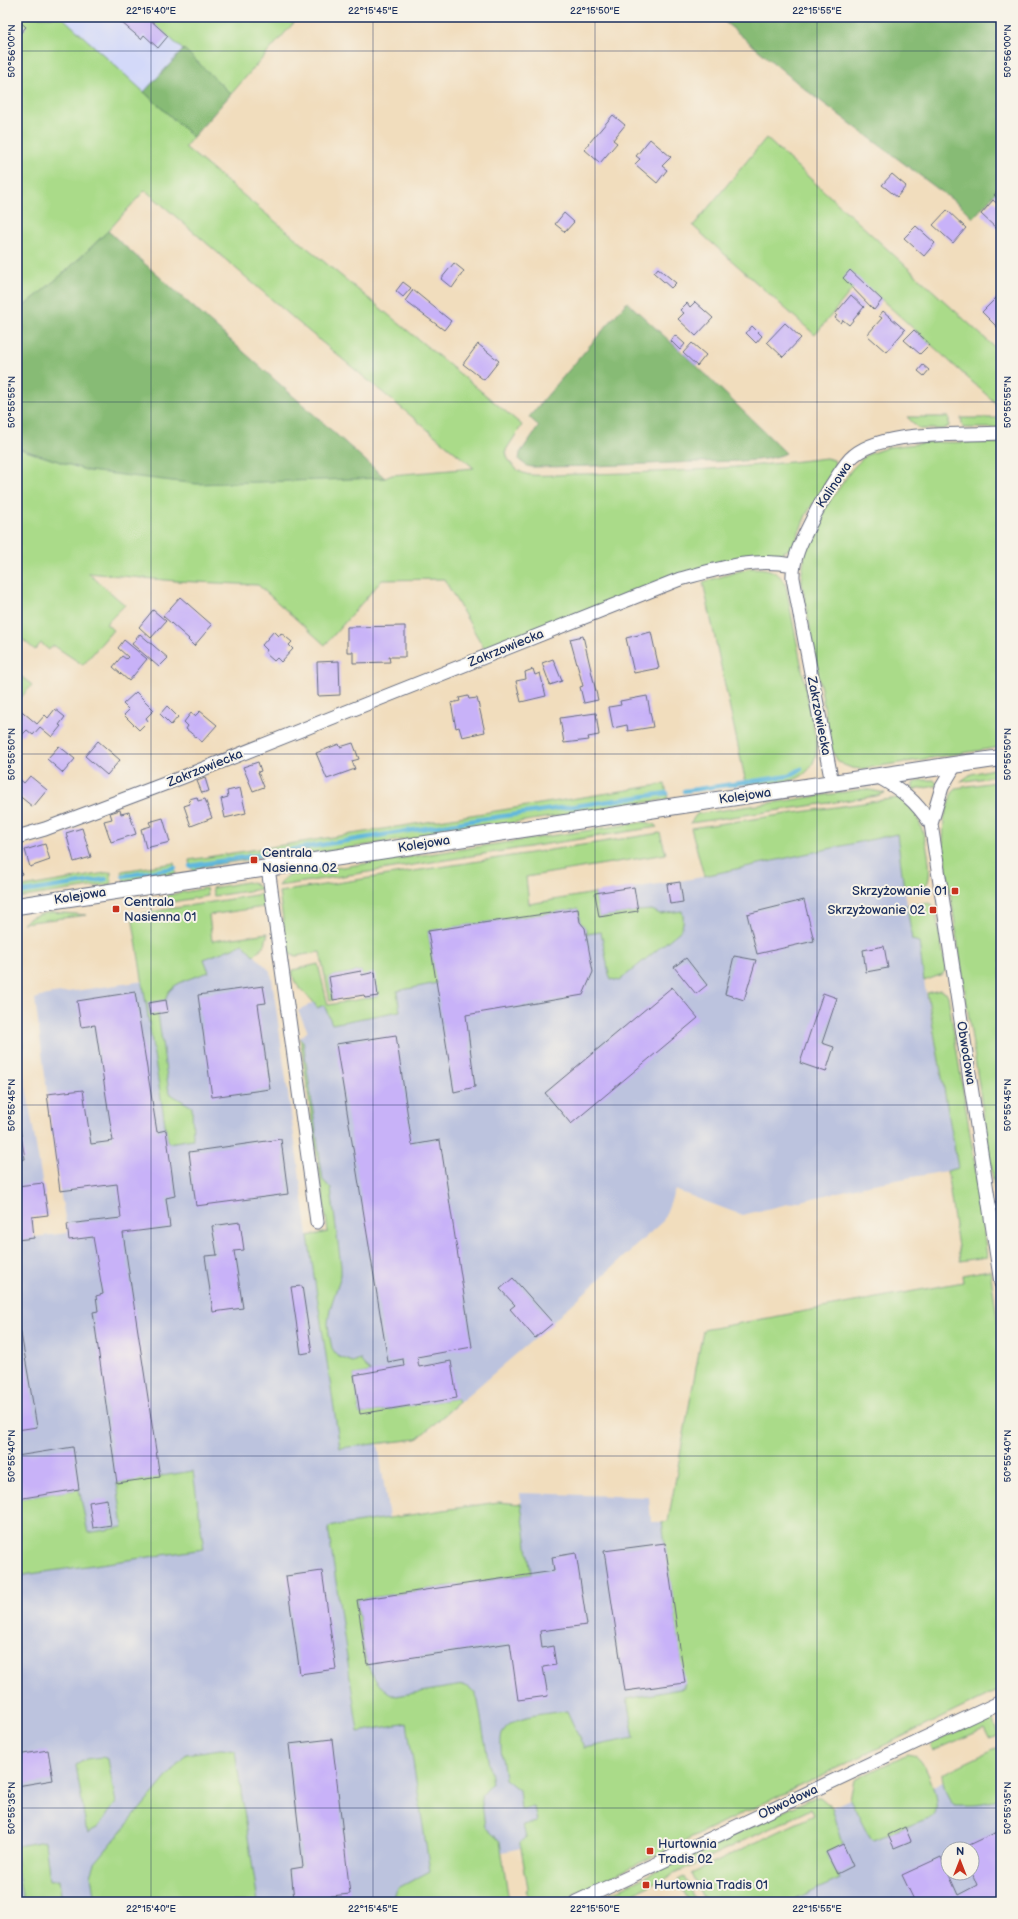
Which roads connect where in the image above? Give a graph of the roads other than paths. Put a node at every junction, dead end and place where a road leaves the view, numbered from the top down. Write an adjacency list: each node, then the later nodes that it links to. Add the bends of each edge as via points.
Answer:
1 (1001, 433): 2 (street, Kalinowa, via 915,436 880,443 863,450 850,459 818,507)
2 (792, 565): 6 (street, Zakrzowiecka); 8 (street, Zakrzowiecka, via 771,561 750,562 680,579 184,777)
3 (1001, 758): 4 (street, Kolejowa)
4 (955, 765): 5 (street, Kolejowa); 7 (street, Obwodowa, via 942,787)
5 (877, 776): 6 (street, Kolejowa); 7 (street, Obwodowa, via 918,805)
6 (832, 783): 9 (street, Kolejowa)
7 (930, 824): 12 (street, Obwodowa)
8 (17, 837)
9 (268, 868): 10 (street, Kolejowa); 11 (street)
10 (17, 906)
11 (318, 1222)
12 (1001, 1283)
13 (1001, 1702): 14 (street, Obwodowa)
14 (576, 1902)

